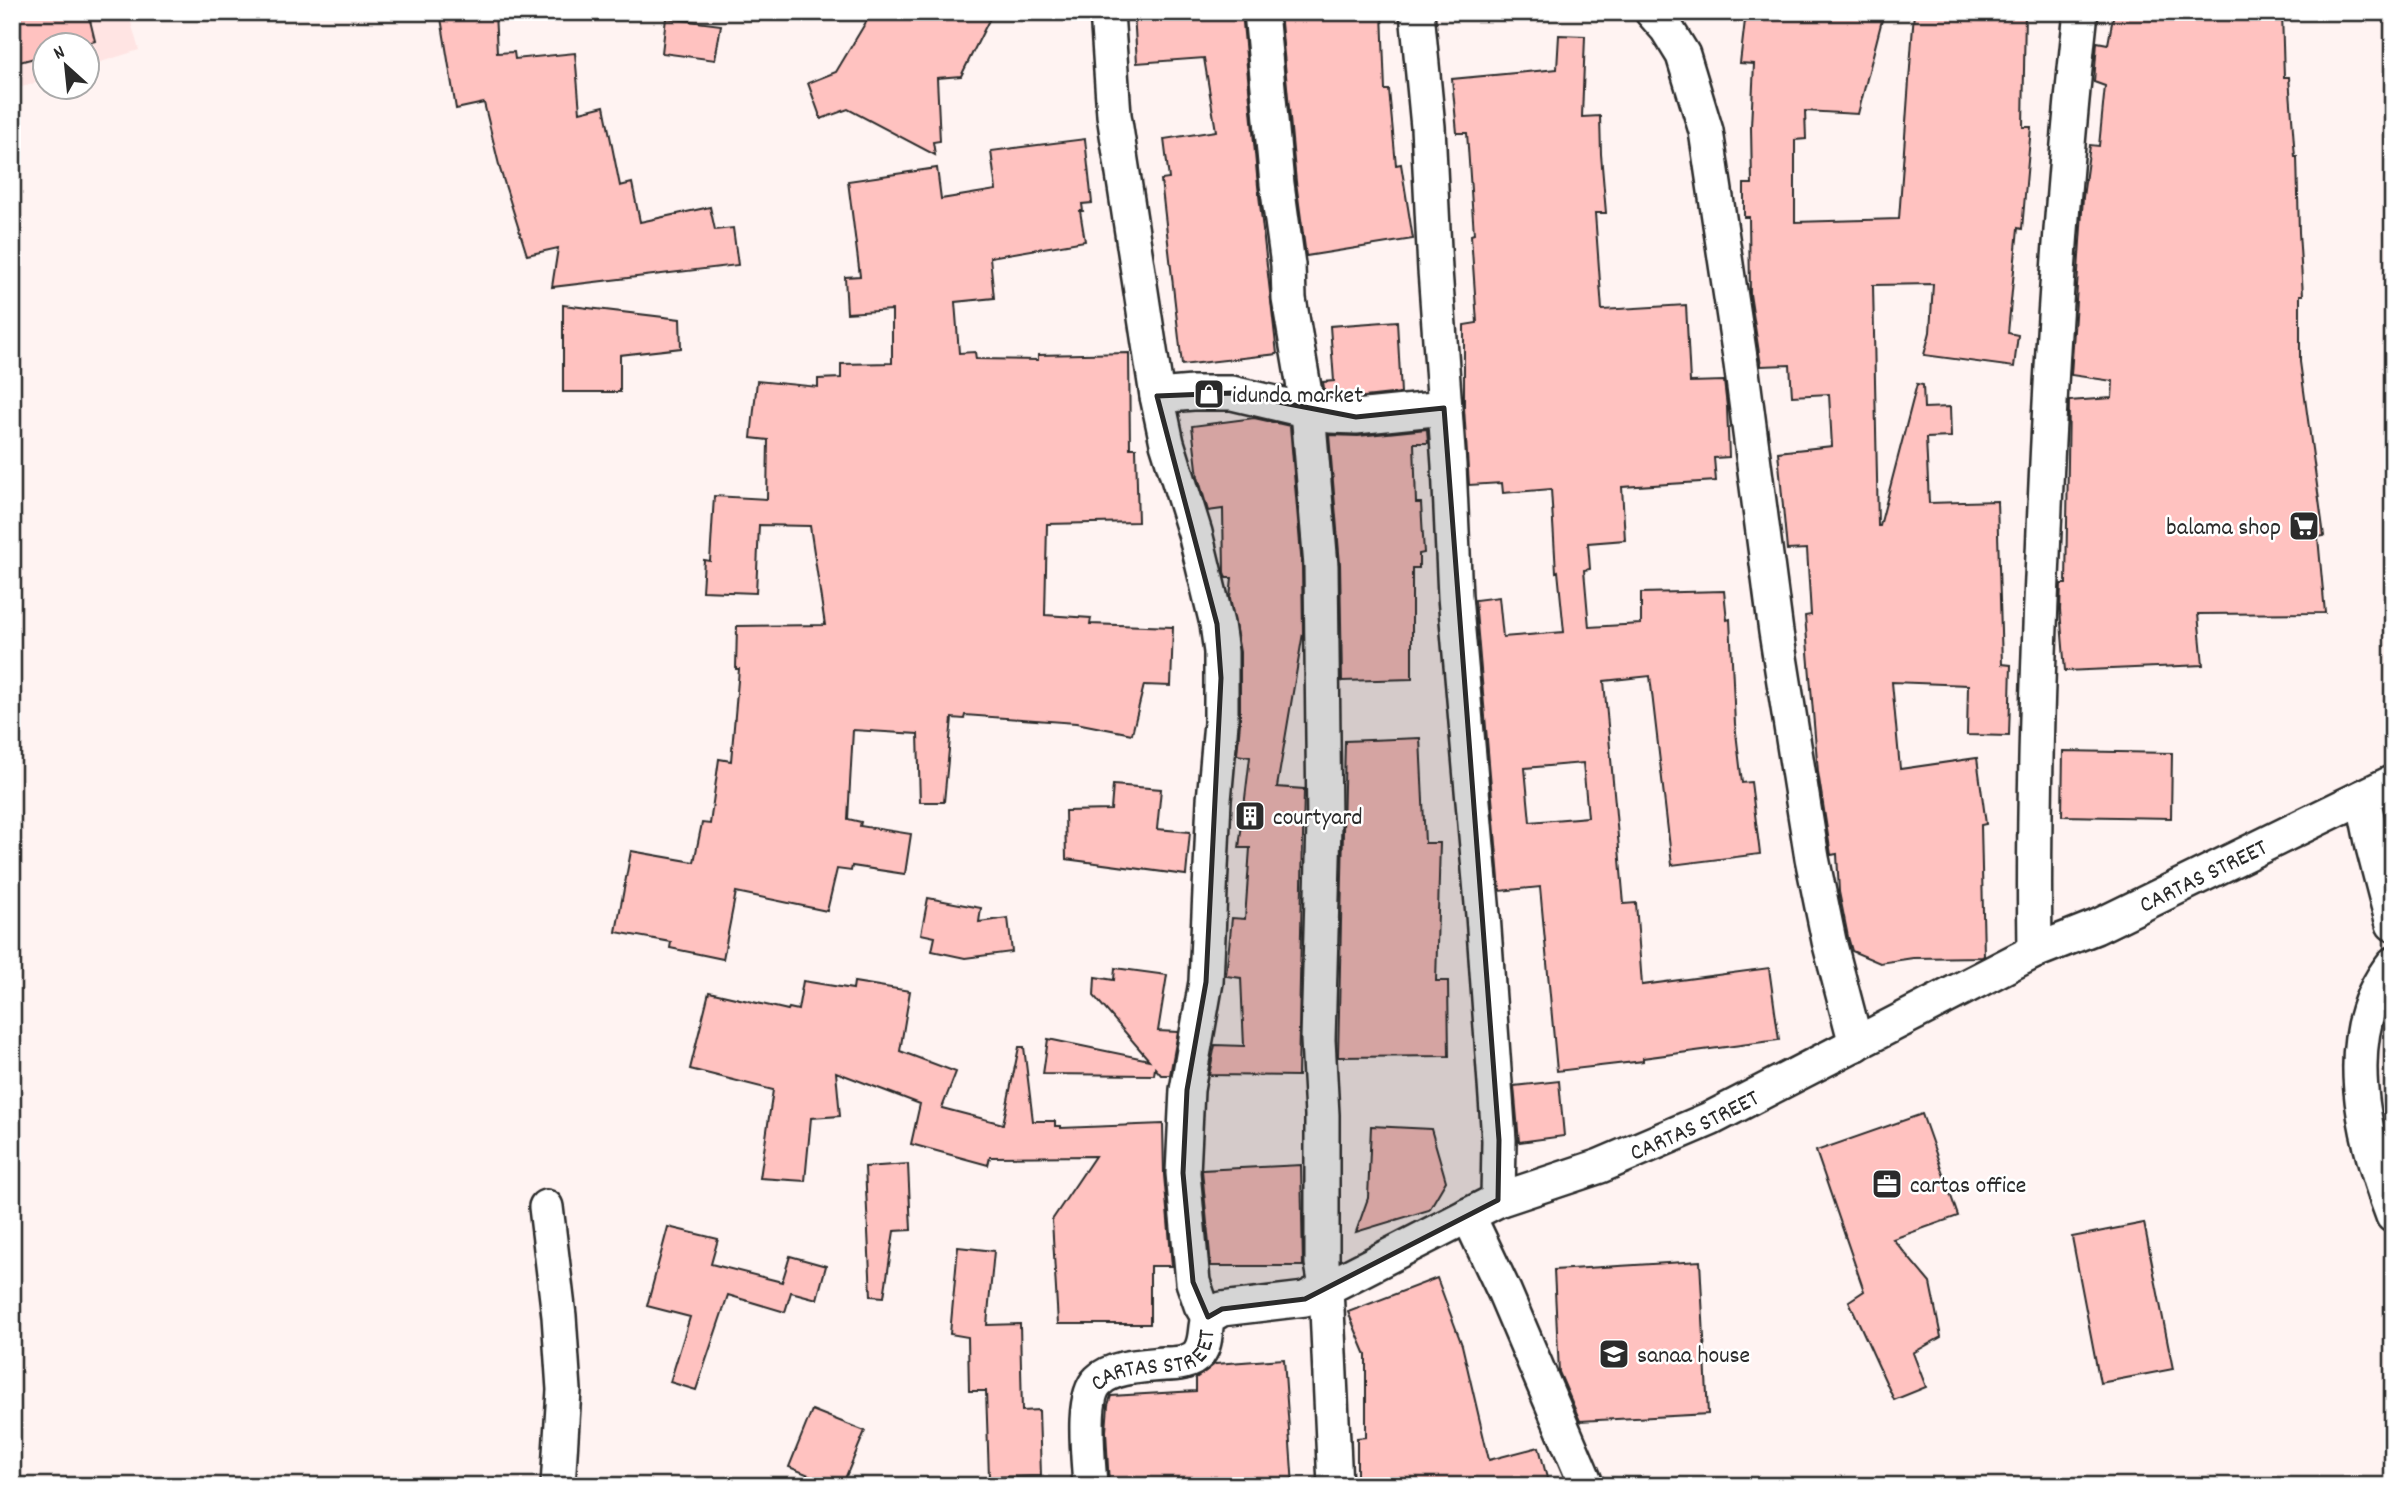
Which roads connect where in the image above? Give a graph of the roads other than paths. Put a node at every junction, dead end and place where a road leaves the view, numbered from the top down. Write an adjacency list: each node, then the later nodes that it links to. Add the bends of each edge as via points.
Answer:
1 (1107, 12): 6 (street, via 1114,115)
2 (1261, 12): 8 (street, via 1290,310)
3 (1417, 12): 7 (street)
4 (1652, 12): 15 (street, via 1683,55 1706,131 1812,858)
5 (2081, 12): 13 (street, via 2050,375 2033,839)
6 (1157, 396): 8 (street, via 1232,393); 21 (street, via 1195,533 1221,652 1222,723 1206,982 1187,1090 1183,1174 1193,1282)
7 (1444, 408): 8 (street, via 1356,417); 16 (street, via 1499,1140)
8 (1308, 411): 20 (street, via 1323,638 1318,1040)
9 (2393, 782): 10 (street, CARTAS STREET)
10 (2364, 797): 11 (street); 13 (street, CARTAS STREET)
11 (2387, 883): 12 (street)
12 (2393, 924)
13 (2035, 951): 15 (street, CARTAS STREET)
14 (2393, 964): 19 (street, via 2371,1000 2362,1032 2361,1081 2365,1128)
15 (1856, 1044): 16 (street, CARTAS STREET, via 1710,1119 1600,1166)
16 (1499, 1200): 18 (street, CARTAS STREET)
17 (546, 1207): 22 (street, via 564,1390)
18 (1468, 1215): 20 (street, CARTAS STREET); 25 (street)
19 (2393, 1216)
20 (1326, 1287): 21 (street, CARTAS STREET, via 1305,1299 1222,1309); 24 (street)
21 (1208, 1317): 23 (street, CARTAS STREET, via 1205,1342 1191,1360 1125,1369 1099,1379 1091,1389)
22 (558, 1486)
23 (1090, 1486)
24 (1335, 1486)
25 (1587, 1486)

